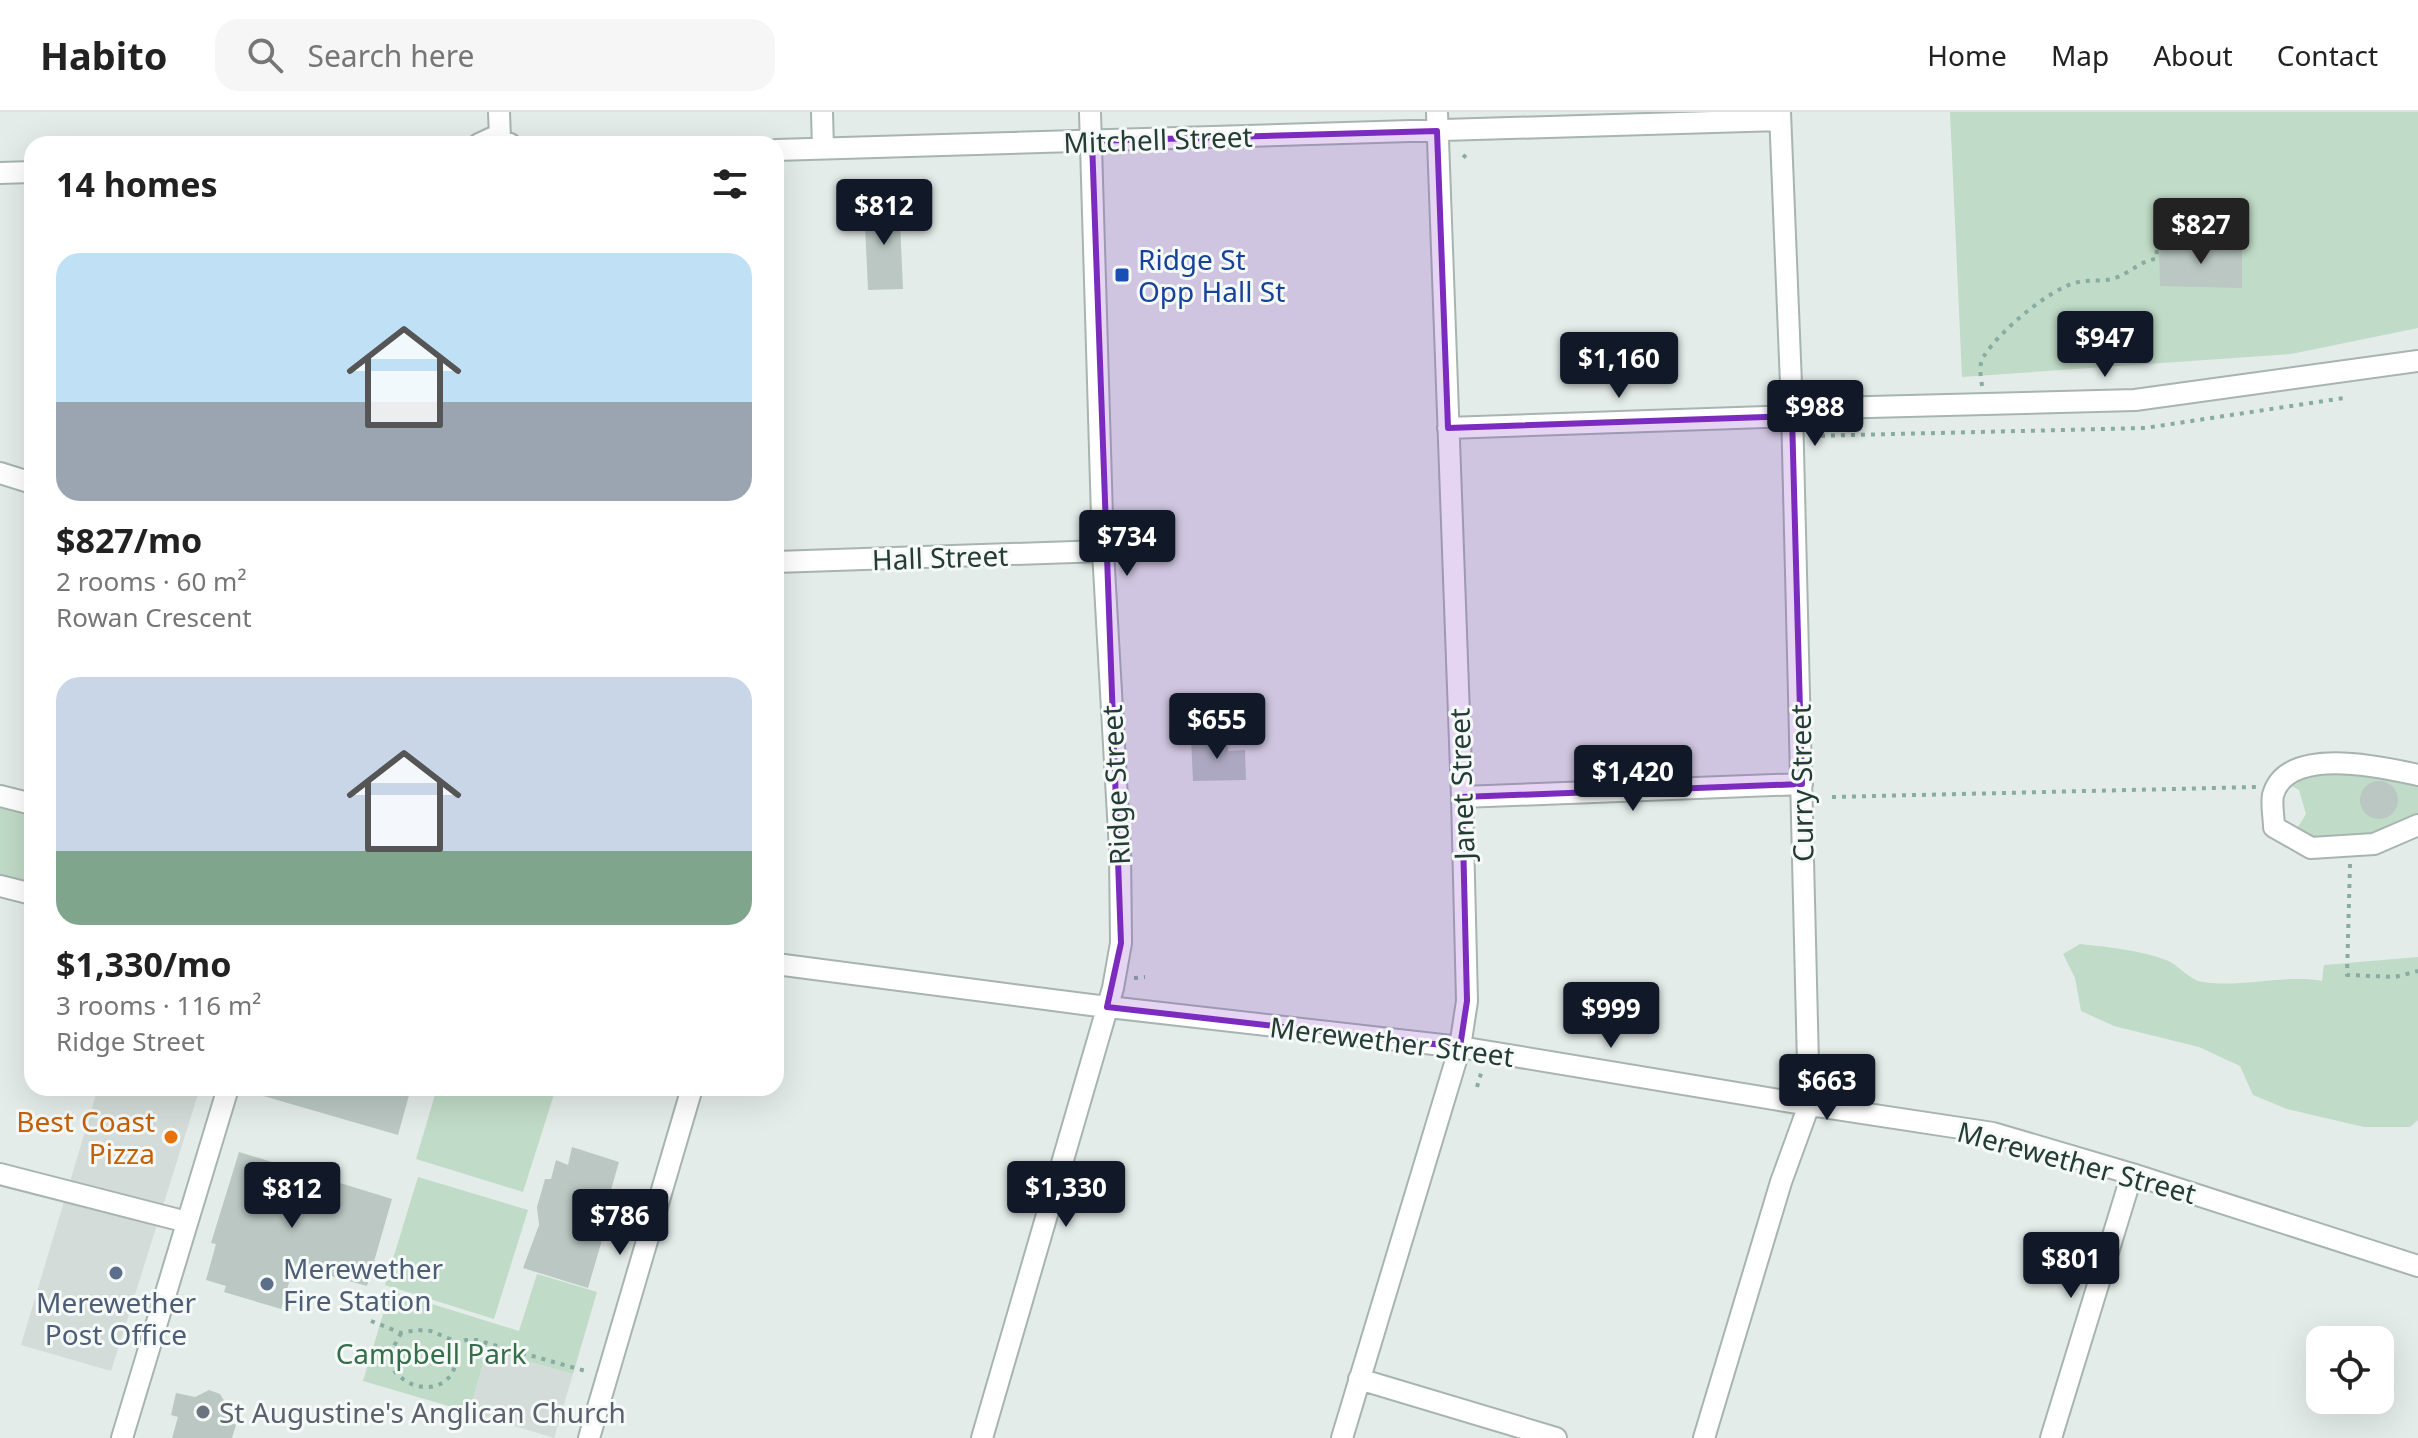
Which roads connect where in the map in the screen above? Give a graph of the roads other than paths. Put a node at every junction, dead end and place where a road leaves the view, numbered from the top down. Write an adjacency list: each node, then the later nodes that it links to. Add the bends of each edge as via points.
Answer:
1 (499, 112): 6 (street)
2 (822, 112): 8 (street)
3 (1090, 112): 7 (street, Ridge Street)
4 (1780, 116): 5 (street, Mitchell Street); 13 (street, Curry Street)
5 (1437, 121): 7 (street, Mitchell Street); 14 (street, Janet Street)
6 (504, 136)
7 (1092, 141): 8 (street, Mitchell Street); 17 (street, Ridge Street)
8 (823, 148): 9 (street, Mitchell Street)
9 (784, 150)
10 (24, 172): 11 (street)
11 (0, 173)
12 (2418, 361): 13 (street, via 2135,400)
13 (1792, 412): 14 (street); 20 (street, Curry Street)
14 (1448, 428): 22 (street, Janet Street)
15 (0, 473): 16 (street)
16 (24, 480)
17 (1103, 551): 18 (street, Hall Street); 28 (street, Ridge Street, via 1121,943)
18 (784, 562)
19 (2418, 775): 24 (street, via 2368,764 2310,765 2284,777 2273,796 2274,827 2311,848 2374,844)
20 (1802, 784): 22 (street); 32 (street, Curry Street)
21 (0, 796): 23 (street)
22 (1462, 797): 29 (street, Janet Street, via 1467,1001)
23 (24, 802)
24 (2418, 825)
25 (0, 886): 26 (street)
26 (24, 892)
27 (784, 965): 28 (street, Merewether Street)
28 (1107, 1007): 29 (street, Merewether Street); 40 (street, Ridge Street)
29 (1460, 1047): 32 (street, Merewether Street); 37 (street, Janet Street)
30 (226, 1096): 35 (street)
31 (690, 1096): 39 (street)
32 (1809, 1105): 34 (street, Merewether Street, via 1993,1133); 43 (street, Curry Street)
33 (0, 1174): 35 (street)
34 (2132, 1174): 36 (street, Merewether Street); 44 (street)
35 (187, 1222): 38 (street)
36 (2418, 1266)
37 (1359, 1379): 41 (street, Janet Street); 42 (street)
38 (122, 1438)
39 (589, 1438)
40 (982, 1438)
41 (1342, 1438)
42 (1556, 1438)
43 (1704, 1438)
44 (2051, 1438)

